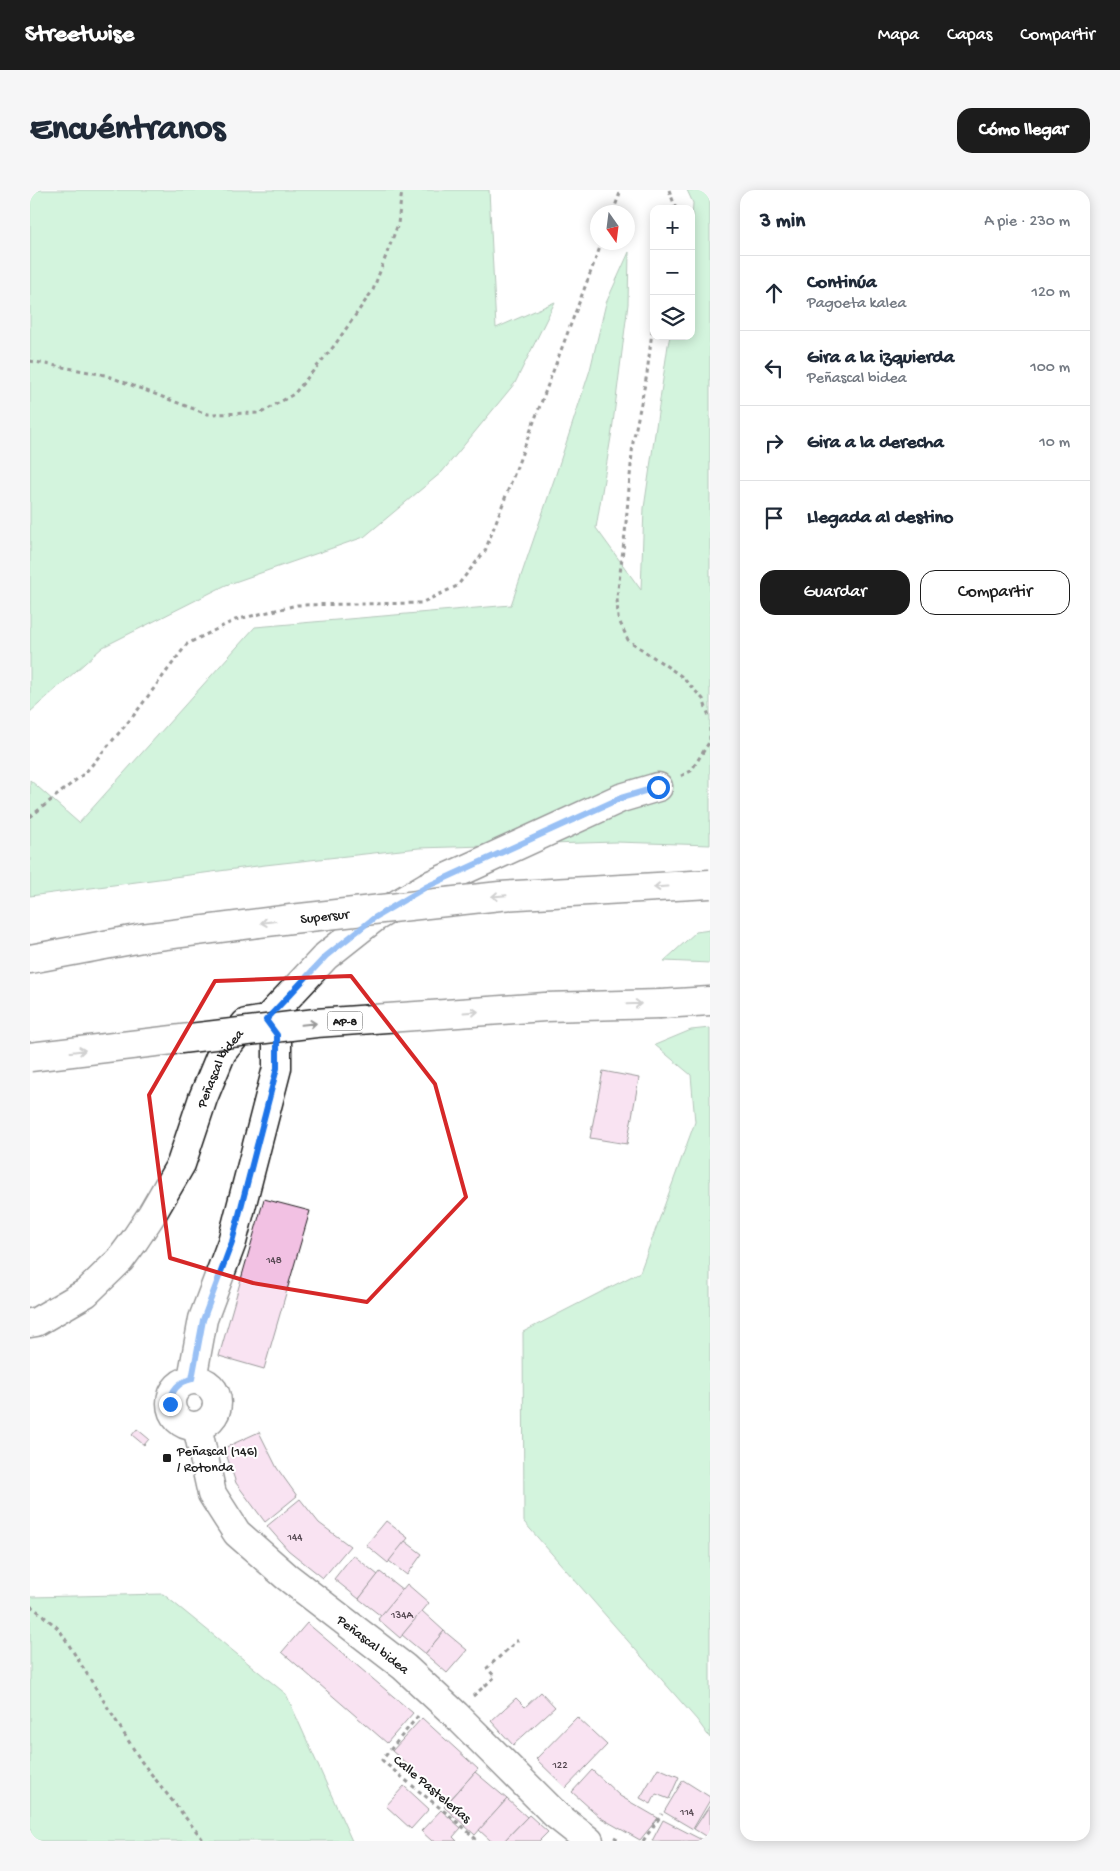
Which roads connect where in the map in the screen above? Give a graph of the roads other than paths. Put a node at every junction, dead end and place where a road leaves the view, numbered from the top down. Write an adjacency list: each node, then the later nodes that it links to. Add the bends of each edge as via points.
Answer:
1 (658, 787): 7 (main road, via 621,798 426,887 381,914 326,956)
2 (710, 884): 3 (main road, Supersur, one-way to 3, bridge, via 500,896)
3 (142, 938): 4 (main road); 5 (main road, Supersur)
4 (30, 943)
5 (30, 959)
6 (710, 1001): 8 (main road, AP-8, one-way to 6, bridge, via 316,1023 544,1007)
7 (266, 1020): 9 (main road, Peñascal bidea, via 246,1024 222,1052 181,1164 120,1260 86,1293); 10 (main road, Peñascal bidea, via 277,1035 277,1068 232,1242 203,1320 192,1379 208,1383 216,1396 217,1404 211,1419 197,1426 212,1494 237,1534 404,1667 555,1814)
8 (30, 1057)
9 (30, 1323)
10 (589, 1841)

